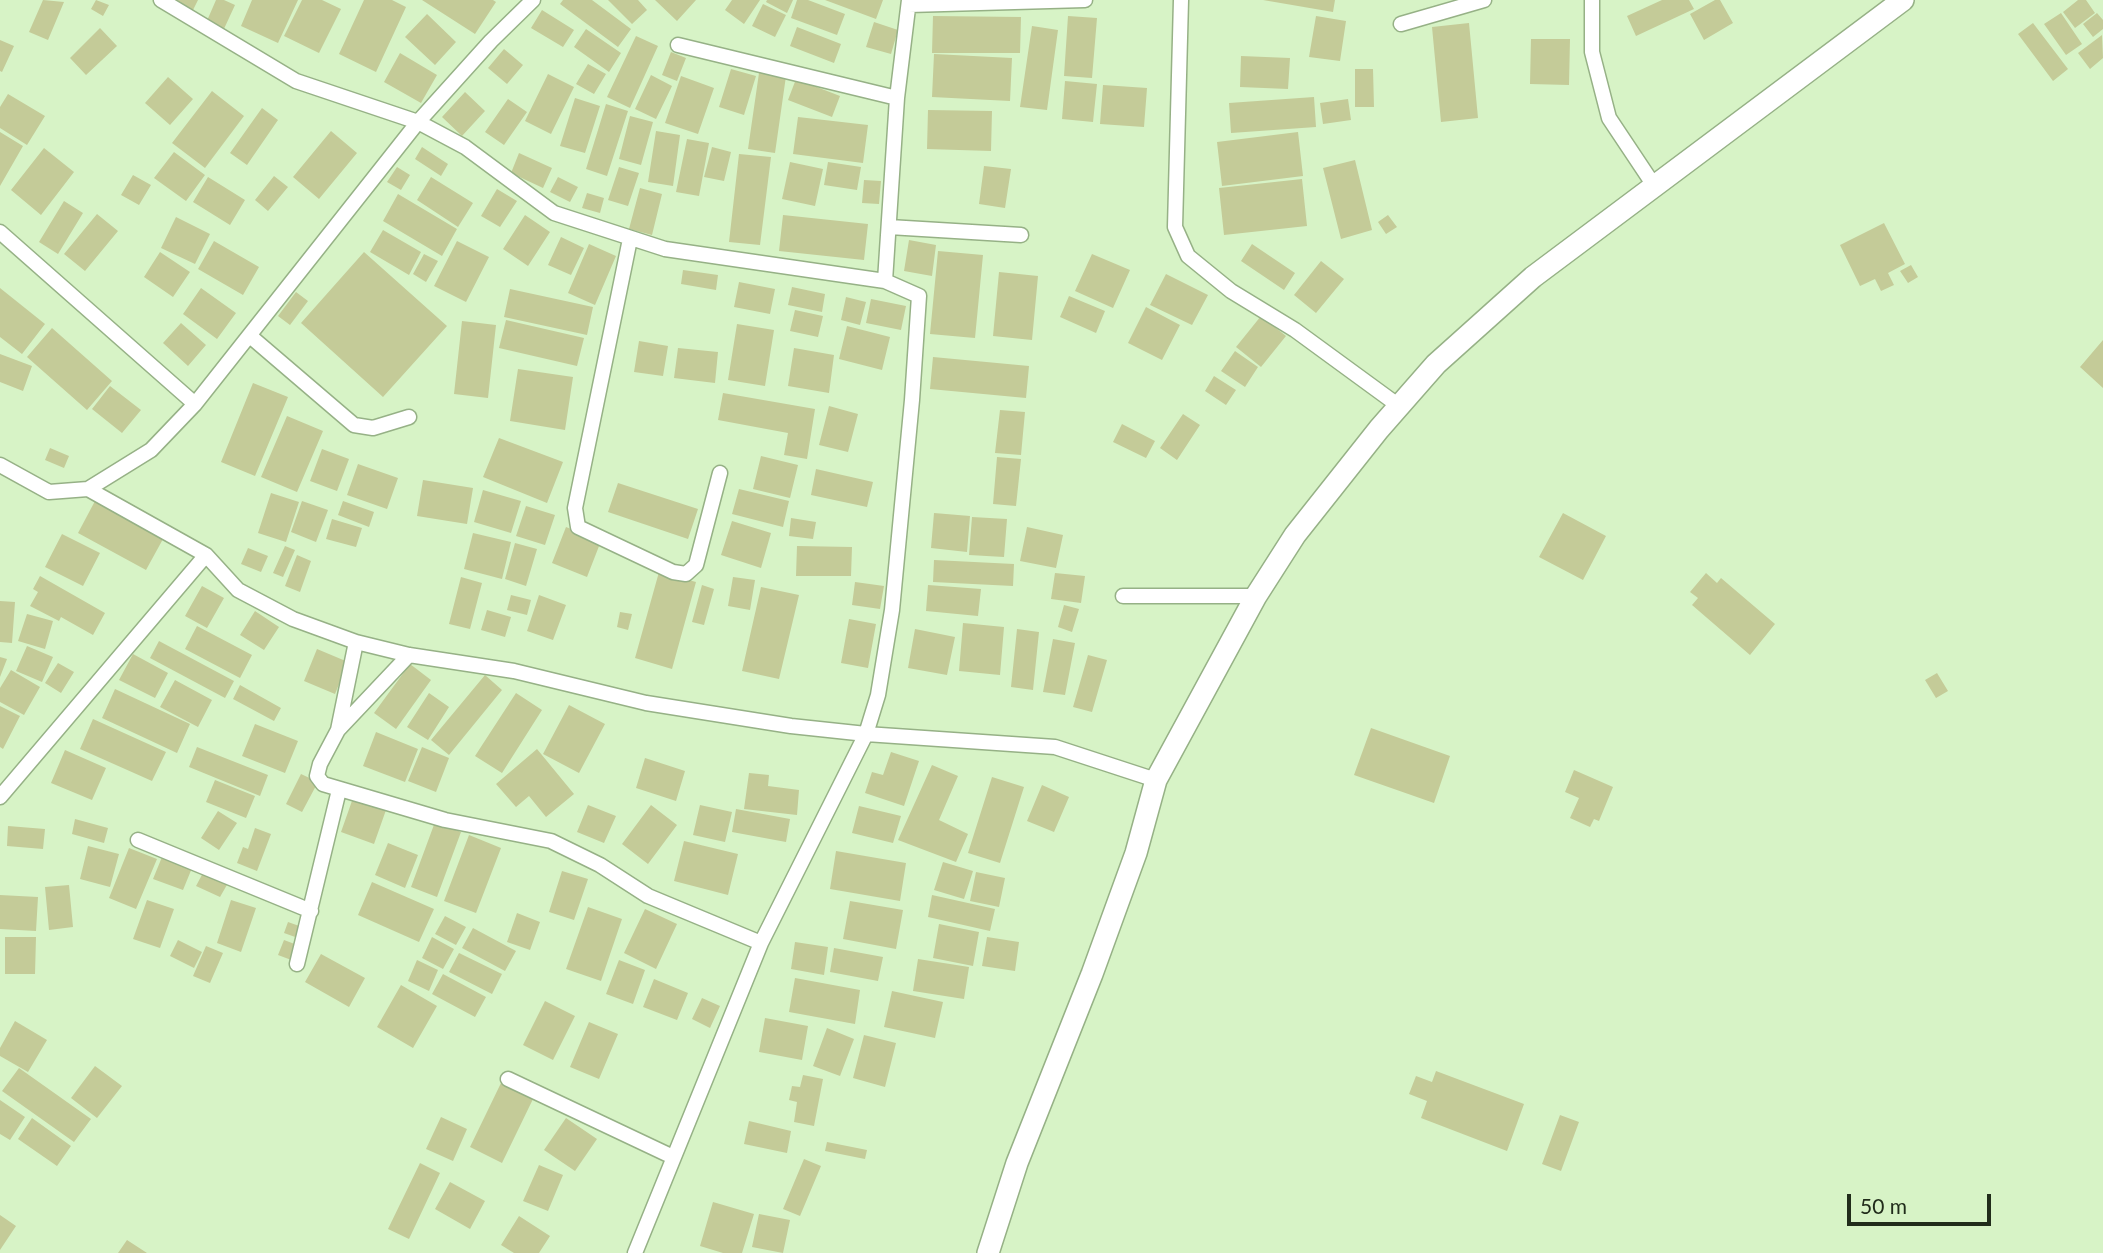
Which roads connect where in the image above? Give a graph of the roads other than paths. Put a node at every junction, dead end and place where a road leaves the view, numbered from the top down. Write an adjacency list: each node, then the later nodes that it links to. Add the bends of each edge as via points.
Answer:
1 (161, 0): 12 (street, via 296,81)
2 (533, 0): 12 (street)
3 (1085, 0): 8 (street)
4 (1181, 0): 21 (street, via 1175,228 1188,256 1231,291 1295,330)
5 (1484, 0): 9 (street)
6 (1592, 0): 13 (street, via 1591,52 1609,118)
7 (1903, 0): 13 (street)
8 (909, 2): 11 (street)
9 (1401, 24)
10 (678, 45): 11 (street)
11 (897, 98): 14 (street)
12 (418, 122): 17 (street, via 465,147 554,213); 19 (street)
13 (1655, 187): 21 (street, via 1533,277 1436,364)
14 (889, 227): 16 (street); 18 (street)
15 (0, 232): 20 (street)
16 (1021, 234)
17 (630, 239): 18 (street, via 666,249); 24 (street, via 575,508 578,527 686,574 696,565)
18 (884, 281): 32 (street, via 919,296 892,610 878,695)
19 (250, 336): 20 (street); 22 (street, via 354,425 373,428)
20 (195, 404): 25 (street, via 151,450)
21 (1399, 406): 28 (street, via 1295,536)
22 (409, 417)
23 (0, 465): 25 (street, via 49,492)
24 (720, 473)
25 (88, 489): 26 (street)
26 (206, 555): 29 (street, via 238,590 293,620); 35 (street)
27 (1123, 596): 28 (street)
28 (1256, 596): 33 (street)
29 (356, 642): 30 (street); 31 (street)
30 (409, 656): 31 (street); 32 (street, via 514,671 646,703)
31 (338, 730): 34 (street, via 317,776 323,784)
32 (866, 734): 33 (street, via 1055,747); 38 (street)
33 (1156, 780): 43 (street, via 1136,853 1017,1163)
34 (339, 790): 37 (street); 38 (street, via 445,820 551,841 648,896)
35 (0, 797)
36 (138, 840): 37 (street)
37 (310, 911): 39 (street)
38 (761, 943): 41 (street)
39 (297, 964)
40 (508, 1079): 41 (street)
41 (673, 1157): 42 (street)
42 (635, 1253)
43 (988, 1253)

